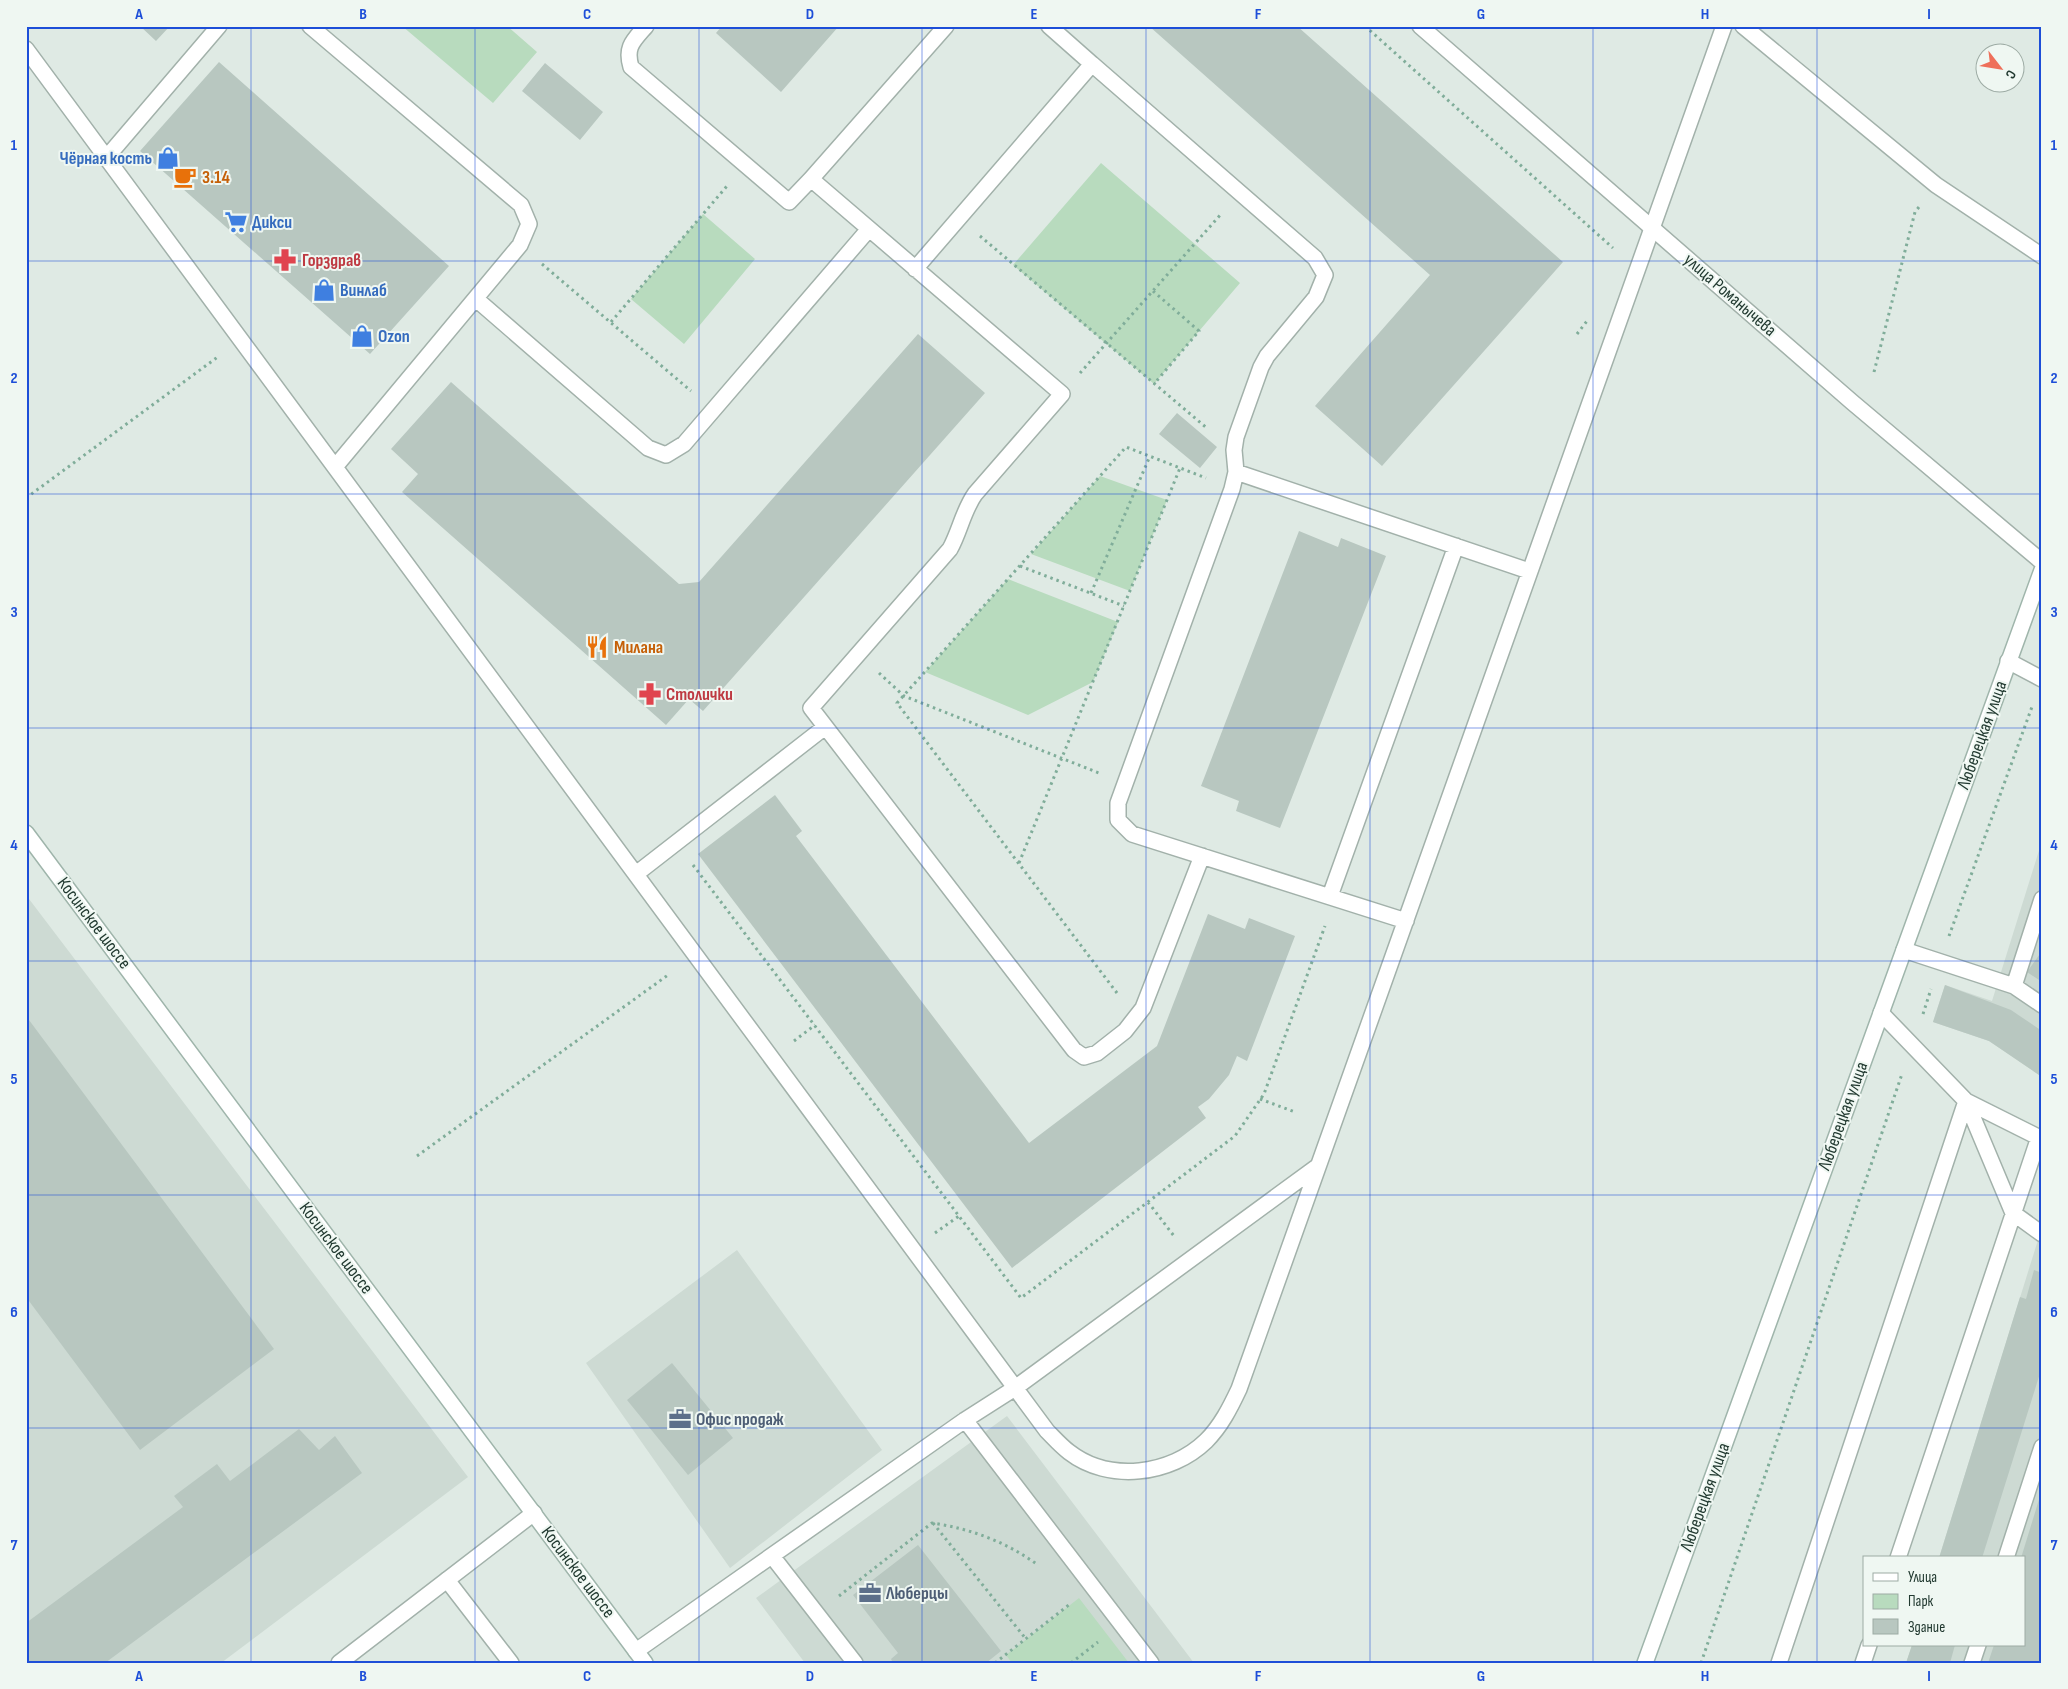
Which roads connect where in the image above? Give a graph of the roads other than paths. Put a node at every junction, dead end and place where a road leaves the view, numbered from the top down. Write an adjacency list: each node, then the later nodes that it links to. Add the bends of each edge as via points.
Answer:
1 (219, 26): 11 (main road)
2 (310, 26): 17 (main road, via 521,205 528,224 520,245)
3 (646, 26): 12 (main road, via 633,42 628,55 631,67 790,202)
4 (946, 26): 12 (main road)
5 (1049, 26): 10 (main road)
6 (1420, 26): 13 (main road, улица Романычева)
7 (1724, 26): 13 (main road)
8 (1743, 26): 15 (main road, via 1936,185)
9 (26, 48): 11 (main road)
10 (1092, 64): 16 (main road); 19 (main road, via 1315,258 1325,275 1316,297 1261,367 1234,450)
11 (107, 158): 18 (main road)
12 (811, 179): 14 (main road)
13 (1652, 227): 21 (main road, улица Романычева); 23 (main road)
14 (869, 229): 16 (main road); 17 (main road, via 684,444 666,455 648,448)
15 (2042, 256)
16 (915, 269): 26 (main road, via 1062,394 975,494 966,507 950,549 811,708)
17 (476, 299): 18 (main road)
18 (335, 467): 29 (main road)
19 (1236, 472): 20 (main road); 28 (main road, via 1118,803 1118,820 1132,834)
20 (1456, 546): 23 (main road); 30 (main road)
21 (2042, 562)
22 (2042, 570): 24 (main road, Люберецкая улица)
23 (1529, 571): 32 (main road)
24 (2008, 661): 25 (main road); 33 (main road, Люберецкая улица)
25 (2042, 679)
26 (826, 727): 28 (main road, via 1074,1050 1084,1057 1096,1053 1126,1030 1143,1008); 29 (main road)
27 (26, 833): 45 (main road, Косинское шоссе)
28 (1202, 856): 30 (main road)
29 (636, 874): 42 (main road)
30 (1332, 897): 32 (main road)
31 (2042, 901): 34 (main road)
32 (1406, 920): 39 (main road)
33 (1904, 950): 34 (main road); 36 (main road, Люберецкая улица)
34 (2014, 986): 35 (main road)
35 (2042, 1005)
36 (1881, 1013): 37 (main road); 57 (main road, Люберецкая улица)
37 (1966, 1101): 38 (main road); 40 (main road); 58 (main road)
38 (2040, 1138): 40 (main road)
39 (1318, 1166): 42 (main road); 42 (main road, via 1239,1390 1206,1441 1183,1459 1155,1469 1129,1472 1097,1466 1070,1453 1047,1431)
40 (2013, 1213): 41 (main road); 47 (main road)
41 (2042, 1234)
42 (1015, 1388): 43 (main road)
43 (965, 1420): 46 (main road); 56 (main road)
44 (2042, 1447): 48 (main road)
45 (534, 1513): 49 (main road); 52 (main road, Косинское шоссе)
46 (772, 1556): 52 (main road); 55 (main road)
47 (1899, 1556)
48 (2007, 1556)
49 (447, 1580): 53 (main road); 54 (main road)
50 (1869, 1646): 59 (main road)
51 (1978, 1646): 60 (main road)
52 (641, 1657)
53 (339, 1663)
54 (511, 1663)
55 (855, 1663)
56 (1151, 1663)
57 (1645, 1663)
58 (1778, 1663)
59 (1863, 1663)
60 (1972, 1663)

